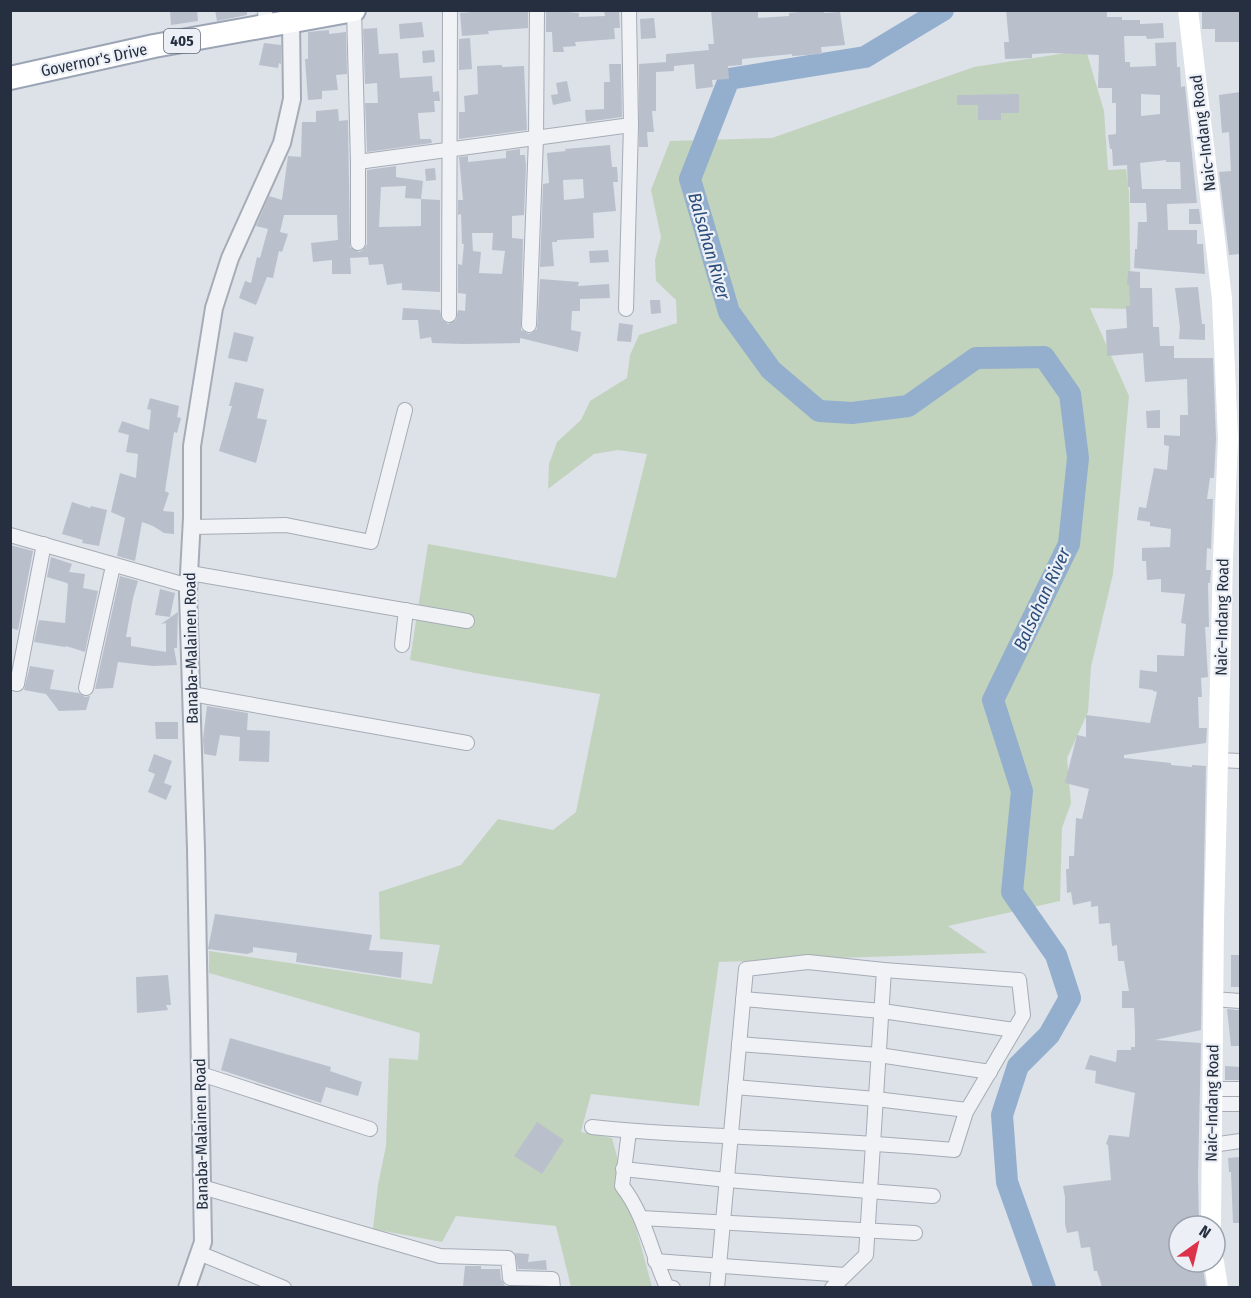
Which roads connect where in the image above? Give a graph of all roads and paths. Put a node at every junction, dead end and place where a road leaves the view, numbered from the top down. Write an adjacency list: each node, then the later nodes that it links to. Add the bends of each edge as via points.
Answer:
1 (354, 10): 7 (main road, Governor's Drive / 405); 12 (street)
2 (450, 10): 11 (street)
3 (537, 10): 10 (street)
4 (629, 10): 9 (street)
5 (1188, 10): 30 (main road, Naic–Indang Road, via 1222,299 1228,439)
6 (266, 18): 7 (main road, Governor's Drive / 405); 8 (main road, Governor's Drive / 405)
7 (291, 22): 18 (street, Banaba-Malainen Road, via 291,99 282,143 230,258 214,308 192,446)
8 (10, 78)
9 (631, 125): 10 (street); 14 (street)
10 (536, 138): 11 (street); 16 (street)
11 (450, 150): 12 (street); 15 (street)
12 (358, 162): 13 (street)
13 (358, 243)
14 (626, 309)
15 (449, 315)
16 (529, 325)
17 (405, 410): 18 (street, via 371,542 286,525)
18 (192, 527): 22 (street, Banaba-Malainen Road)
19 (10, 535): 20 (street)
20 (44, 544): 21 (street); 26 (street, via 16,684)
21 (113, 566): 22 (street); 27 (street)
22 (189, 579): 23 (street); 28 (street, Banaba-Malainen Road)
23 (406, 610): 24 (street); 25 (street)
24 (467, 621)
25 (402, 645)
26 (10, 682)
27 (86, 688)
28 (192, 694): 29 (street); 41 (street, Banaba-Malainen Road)
29 (467, 743)
30 (1218, 760): 31 (street); 34 (main road, Naic–Indang Road)
31 (1240, 761)
32 (884, 970): 33 (street, via 808,962 746,969); 36 (street); 37 (street, via 1019,980 1023,1015)
33 (743, 999): 36 (street); 38 (street)
34 (1213, 999): 35 (street); 44 (main road, Naic–Indang Road)
35 (1240, 1001)
36 (882, 1011): 37 (street); 39 (street)
37 (1014, 1030): 40 (street)
38 (739, 1044): 39 (street); 42 (street)
39 (879, 1055): 40 (street); 45 (street)
40 (990, 1072): 47 (street)
41 (201, 1074): 49 (street); 57 (street, Banaba-Malainen Road)
42 (735, 1087): 45 (street); 51 (street)
43 (1240, 1089): 44 (street)
44 (1212, 1096): 46 (street); 54 (main road, Naic–Indang Road)
45 (876, 1099): 47 (street); 53 (street)
46 (1240, 1104)
47 (967, 1110): 53 (street, via 954,1150)
48 (592, 1127): 50 (street)
49 (370, 1129)
50 (629, 1131): 51 (street); 55 (street)
51 (731, 1136): 53 (street); 56 (street)
52 (1240, 1141): 54 (street)
53 (873, 1143): 58 (street)
54 (1212, 1145): 60 (main road, Naic–Indang Road)
55 (623, 1169): 56 (street); 61 (street, via 622,1186)
56 (727, 1180): 58 (street); 62 (street)
57 (202, 1187): 65 (street, Banaba-Malainen Road, via 203,1242); 71 (street, via 440,1256 508,1258 510,1278 552,1279)
58 (870, 1191): 59 (street); 63 (street)
59 (933, 1196)
60 (1211, 1214)
61 (641, 1218): 62 (street); 66 (street)
62 (723, 1223): 63 (street); 67 (street)
63 (868, 1231): 64 (street); 68 (street, via 866,1255)
64 (915, 1233)
65 (199, 1253): 69 (street, Banaba-Malainen Road); 70 (street)
66 (655, 1261): 67 (street); 72 (street, via 667,1287)
67 (719, 1266): 68 (street); 73 (street)
68 (845, 1275): 74 (street)
69 (187, 1287)
70 (284, 1287)
71 (553, 1287)
72 (673, 1287)
73 (717, 1287)
74 (832, 1287)

